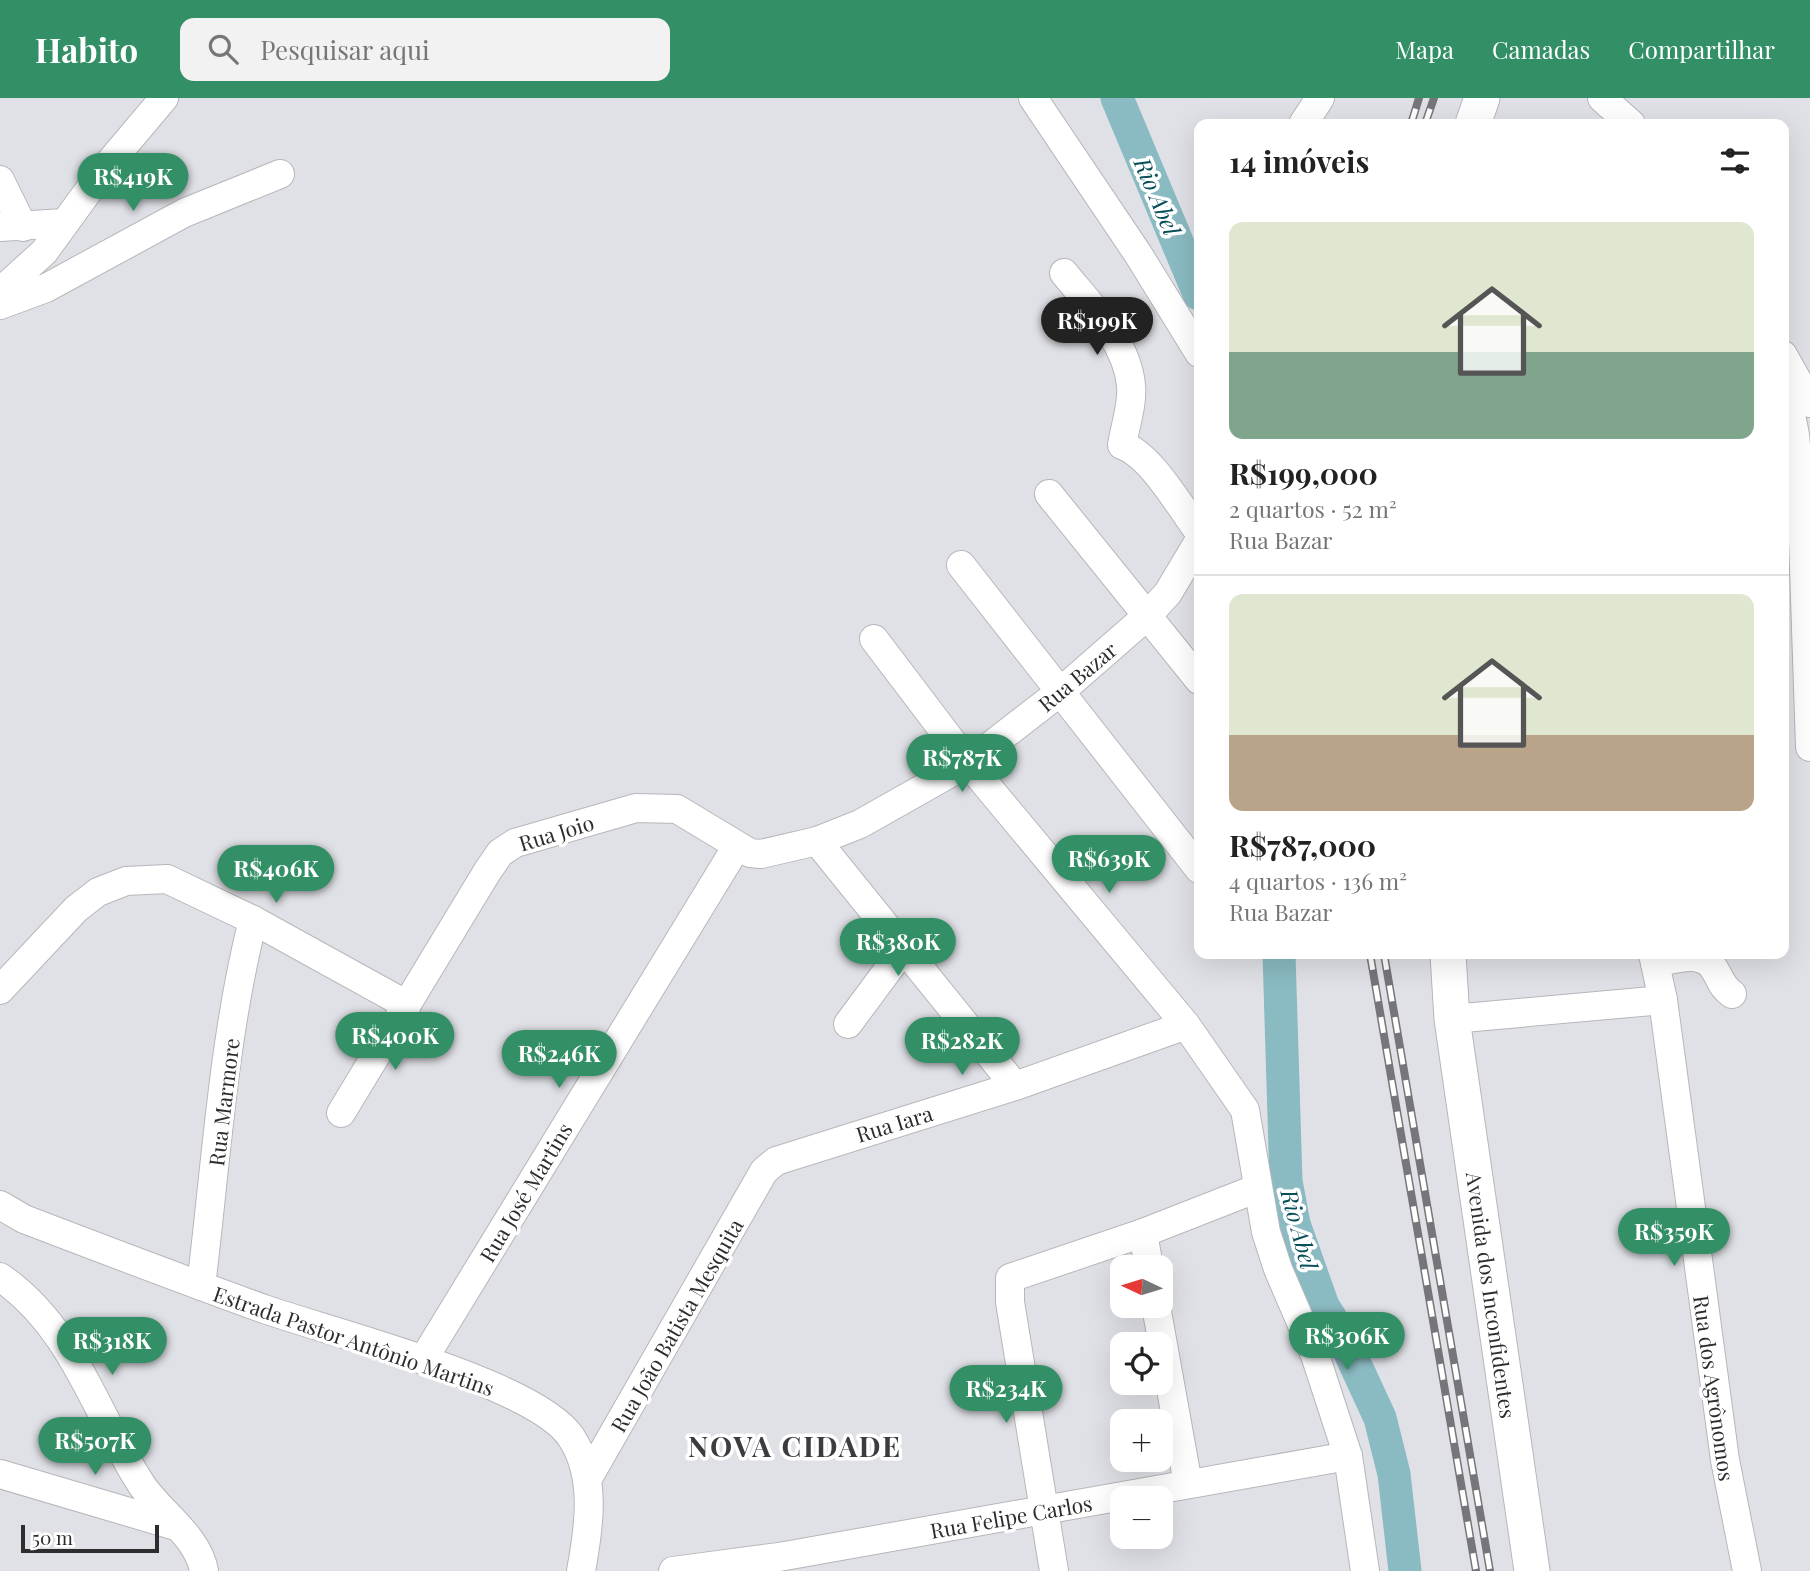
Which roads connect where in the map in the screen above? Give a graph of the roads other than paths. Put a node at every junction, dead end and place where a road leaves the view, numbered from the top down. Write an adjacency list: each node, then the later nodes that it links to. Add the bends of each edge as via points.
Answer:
1 (164, 98): 11 (street)
2 (1033, 98): 16 (street)
3 (1320, 98): 6 (street)
4 (1482, 98): 7 (main road)
5 (1602, 98): 8 (street)
6 (1306, 119)
7 (1475, 119)
8 (1625, 119)
9 (280, 174): 15 (street, via 184,213 46,288)
10 (0, 180): 12 (street)
11 (64, 223): 12 (street); 14 (street, via 44,252)
12 (12, 227)
13 (1064, 274): 19 (street, via 1119,346 1129,373 1131,397 1122,445 1145,460)
14 (0, 292)
15 (0, 305)
16 (1194, 345)
17 (1791, 382): 26 (street, via 1802,510)
18 (1049, 494): 22 (street)
19 (1194, 525)
20 (1194, 549): 22 (street, Rua Bazar, via 1168,593)
21 (961, 565): 25 (street)
22 (1147, 616): 24 (street); 25 (street, Rua Bazar)
23 (874, 639): 27 (street)
24 (1194, 674)
25 (1060, 692): 27 (street, Rua Bazar); 30 (street)
26 (1810, 747)
27 (968, 763): 28 (street, Rua Bazar, via 860,824); 42 (street)
28 (817, 841): 29 (street, Rua Bazar, via 761,854); 32 (street)
29 (737, 846): 39 (street, Rua Joio, via 689,814 657,806 515,843 496,859); 53 (street, Rua José Martins)
30 (1194, 863)
31 (253, 920): 36 (street, via 167,879 126,881 97,892 76,909); 39 (street); 51 (street, Rua Marmore, via 240,971)
32 (905, 947): 41 (street); 43 (street)
33 (1448, 959): 40 (main road, Avenida dos Inconfidentes)
34 (1654, 959): 38 (street, Rua dos Agrônomos)
35 (1706, 959): 37 (street)
36 (0, 990)
37 (1732, 994)
38 (1662, 1000): 40 (street); 66 (street, Rua dos Agrônomos, via 1725,1460)
39 (407, 1005): 44 (street, Rua Joio)
40 (1452, 1019): 65 (main road, Avenida dos Inconfidentes)
41 (848, 1024)
42 (1186, 1025): 43 (street, Rua Iara); 46 (street, via 1245,1110)
43 (1015, 1086): 45 (street, Rua Iara, via 792,1154)
44 (341, 1113)
45 (764, 1171): 56 (street, Rua João Batista Mesquita)
46 (1258, 1188): 48 (street); 54 (street, via 1278,1269 1315,1355)
47 (0, 1205): 51 (street, Estrada Pastor Antônio Martins, via 24,1219)
48 (1143, 1233): 49 (street); 58 (street, via 1010,1278)
49 (1147, 1255)
50 (0, 1277): 59 (street, via 38,1310 67,1346 142,1486)
51 (201, 1286): 53 (street, Estrada Pastor Antônio Martins)
52 (1158, 1318): 57 (street)
53 (423, 1360): 56 (street, Estrada Pastor Antônio Martins, via 538,1407 570,1436)
54 (1348, 1456): 57 (street, Rua Felipe Carlos); 64 (street)
55 (0, 1474): 59 (street)
56 (588, 1478): 61 (street, Estrada Pastor Antônio Martins)
57 (1188, 1485): 58 (street, Rua Felipe Carlos)
58 (1044, 1510): 62 (street, Rua Felipe Carlos); 63 (street)
59 (176, 1526): 60 (street, via 197,1552)
60 (204, 1571)
61 (581, 1571)
62 (673, 1571)
63 (1054, 1571)
64 (1365, 1571)
65 (1532, 1571)
66 (1747, 1571)

